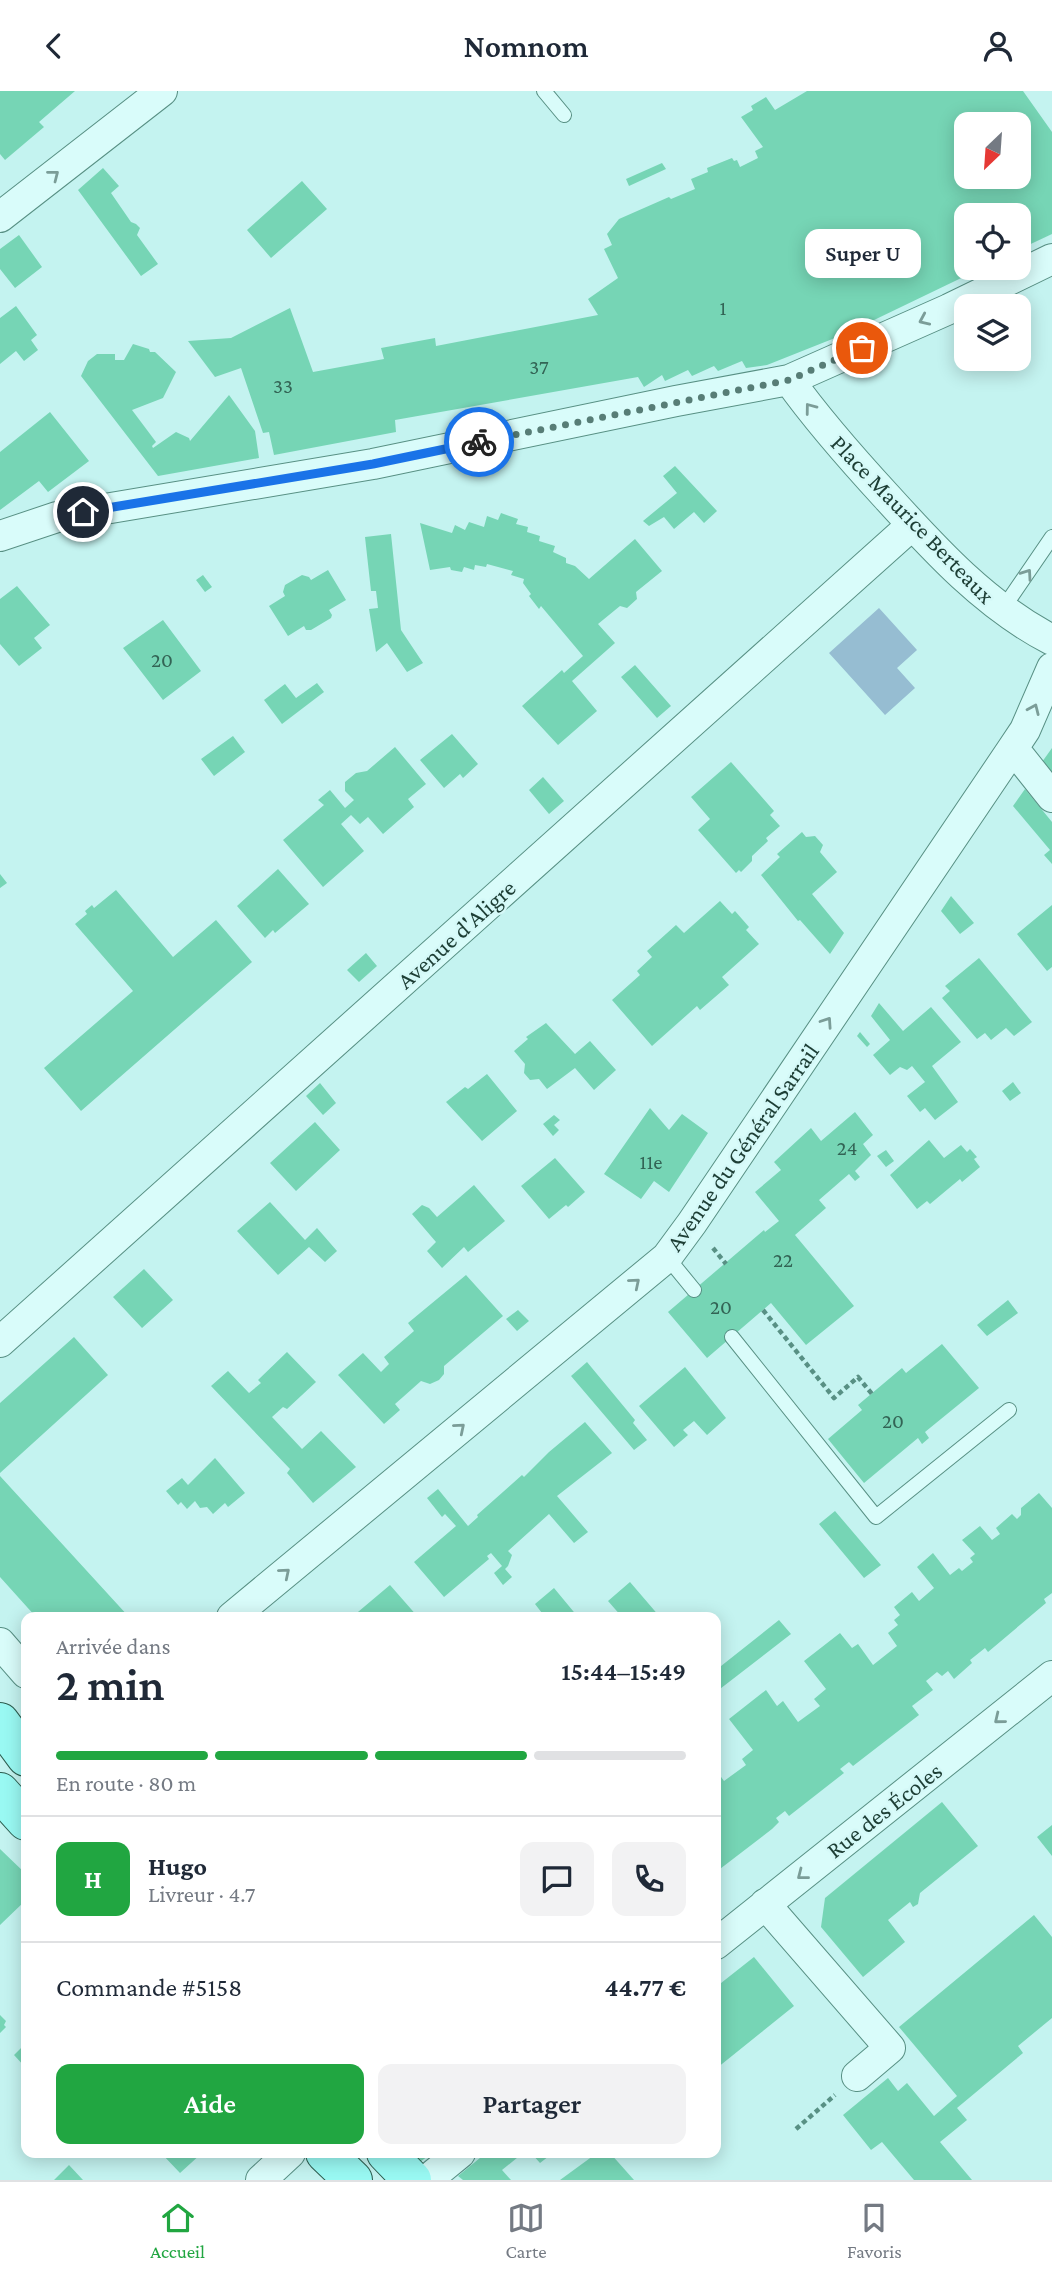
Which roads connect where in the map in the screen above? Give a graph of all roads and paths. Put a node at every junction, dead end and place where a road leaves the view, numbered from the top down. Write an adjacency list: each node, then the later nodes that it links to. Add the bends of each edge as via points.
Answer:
1 (162, 91): 4 (street, one-way to 1)
2 (544, 91): 3 (lane)
3 (564, 115)
4 (0, 217)
5 (1052, 259): 6 (street, one-way to 6)
6 (789, 380): 7 (street, Place Maurice Berteaux, one-way to 6, via 832,437); 8 (street, via 373,464 57,517)
7 (912, 525): 10 (street, Place Maurice Berteaux); 19 (street, Avenue d'Aligre)
8 (0, 536)
9 (1052, 537): 10 (lane, one-way to 9)
10 (1002, 610): 11 (street, Place Maurice Berteaux)
11 (1052, 640)
12 (1052, 669): 13 (street, Avenue du Général Sarrail, one-way to 12)
13 (1013, 748): 14 (street); 15 (street, Avenue du Général Sarrail, one-way to 13)
14 (1052, 797)
15 (667, 1257): 16 (lane); 22 (street, Avenue du Général Sarrail, one-way to 15)
16 (694, 1290)
17 (763, 1310): 20 (path, via 834,1398 858,1377)
18 (732, 1337): 21 (lane, via 876,1517)
19 (0, 1342)
20 (872, 1394)
21 (1009, 1410)
22 (238, 1612)
23 (0, 1643): 24 (street)
24 (21, 1667)
25 (1052, 1675): 28 (street, Rue des Écoles, one-way to 28)
26 (0, 1792): 27 (main road)
27 (21, 1815)
28 (765, 1904): 29 (street, Rue des Écoles); 30 (street, via 890,2048)
29 (721, 1940)
30 (857, 2076): 31 (path)
31 (796, 2129)
32 (285, 2158): 36 (street)
33 (330, 2158): 37 (main road)
34 (391, 2158): 38 (main road)
35 (454, 2158): 39 (street)
36 (261, 2180)
37 (353, 2180)
38 (412, 2180)
39 (427, 2180)

